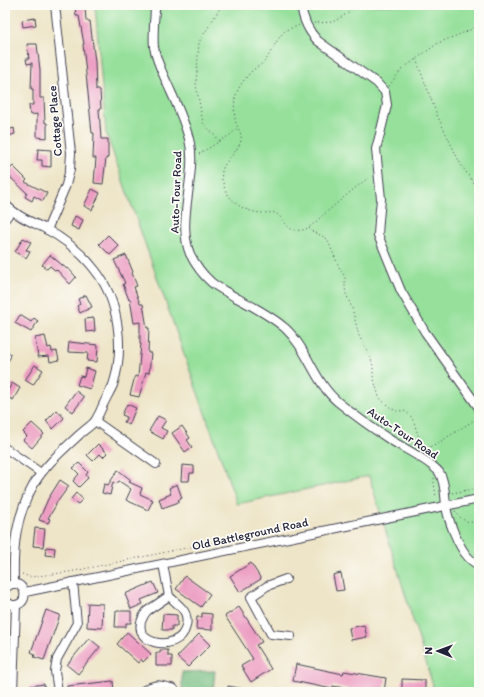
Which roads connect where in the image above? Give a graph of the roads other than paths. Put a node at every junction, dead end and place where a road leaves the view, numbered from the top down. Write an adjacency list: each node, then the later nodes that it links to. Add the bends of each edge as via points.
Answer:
1 (55, 5): 7 (street, Cottage Place, via 71,153 66,186)
2 (156, 5): 14 (street, Auto-Tour Road, via 154,48 181,114 189,141 191,159 186,240 198,268 210,282 272,318 285,329 295,339 321,382 336,401 435,468 440,473)
3 (301, 5): 8 (street, via 305,23 318,42 378,83 385,92 387,105 376,149 382,199 378,235 401,291 425,332)
4 (5, 204): 5 (street)
5 (11, 211): 6 (street); 7 (street)
6 (5, 219)
7 (48, 230): 9 (street, via 66,242 96,270 106,287 118,324 119,348 113,386)
8 (479, 408)
9 (95, 420): 11 (street); 12 (street)
10 (5, 448): 12 (street)
11 (156, 464)
12 (41, 473): 19 (street, via 24,502 19,517 14,542)
13 (479, 499): 14 (street, Old Battleground Road)
14 (450, 507): 15 (street, Old Battleground Road); 16 (street, Auto-Tour Road, via 448,514 458,542 468,557)
15 (163, 564): 18 (street, Old Battleground Road); 22 (street)
16 (479, 566)
17 (286, 579): 25 (street, via 267,586 251,597 271,634)
18 (74, 582): 21 (street, Old Battleground Road); 28 (street, via 77,623 57,659 55,671)
19 (14, 584): 20 (street); 21 (street, via 21,586)
20 (5, 589)
21 (25, 592): 24 (street, via 24,599)
22 (168, 596): 22 (street, via 145,615 140,627 141,633 149,641 165,644 178,638 185,631 187,622 184,611)
23 (5, 600): 24 (street)
24 (16, 605): 27 (street)
25 (291, 636)
26 (174, 689): 29 (street, via 158,684)
27 (13, 692)
28 (58, 692)
29 (141, 692)

